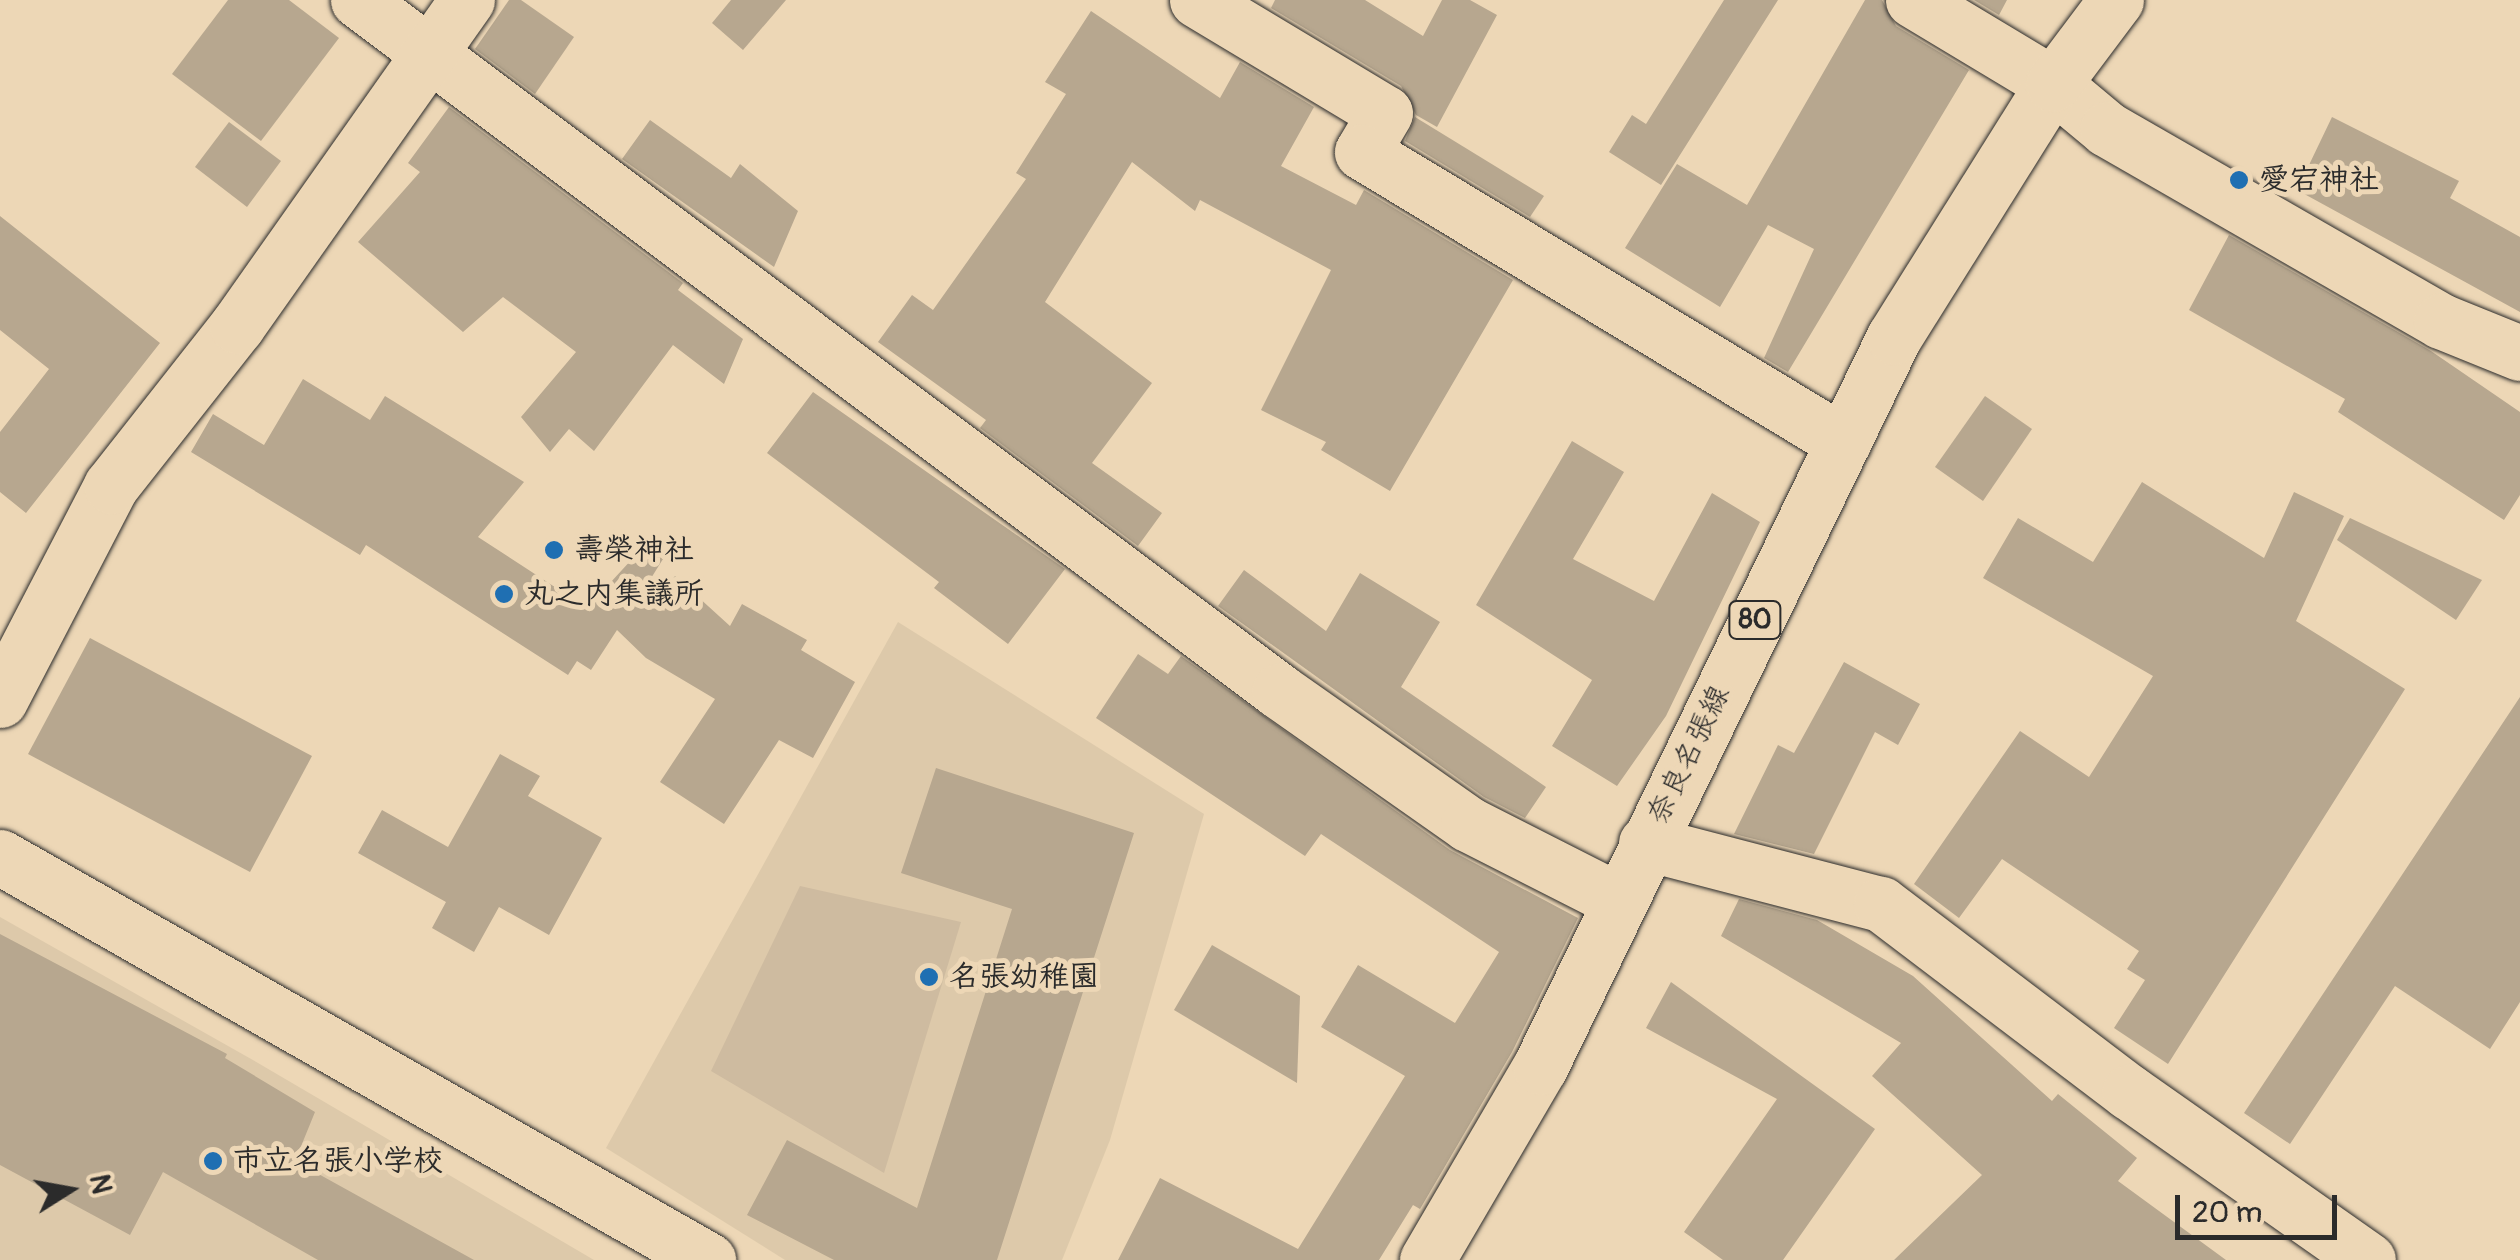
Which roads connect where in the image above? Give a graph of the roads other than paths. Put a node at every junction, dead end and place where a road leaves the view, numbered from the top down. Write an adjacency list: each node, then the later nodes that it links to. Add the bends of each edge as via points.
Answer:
1 (358, 0): 6 (street)
2 (467, 0): 6 (street)
3 (1196, 0): 9 (street, via 1385,113 1362,152)
4 (1913, 0): 7 (street)
5 (2116, 0): 7 (street, 奈良名張線 / 80)
6 (429, 56): 10 (street, via 238,326 111,486); 13 (street, via 1294,702 1468,824)
7 (2053, 84): 8 (street, via 2107,129 2407,302); 9 (street, 奈良名張線 / 80, via 1894,337)
8 (2520, 352)
9 (1843, 442): 11 (street, 奈良名張線 / 80)
10 (0, 700)
11 (1646, 843): 13 (street, 奈良名張線 / 80); 16 (street, via 1880,904)
12 (0, 858): 14 (street)
13 (1620, 901): 15 (street, 奈良名張線 / 80, via 1540,1067)
14 (708, 1260)
15 (1426, 1260)
16 (2368, 1260)

